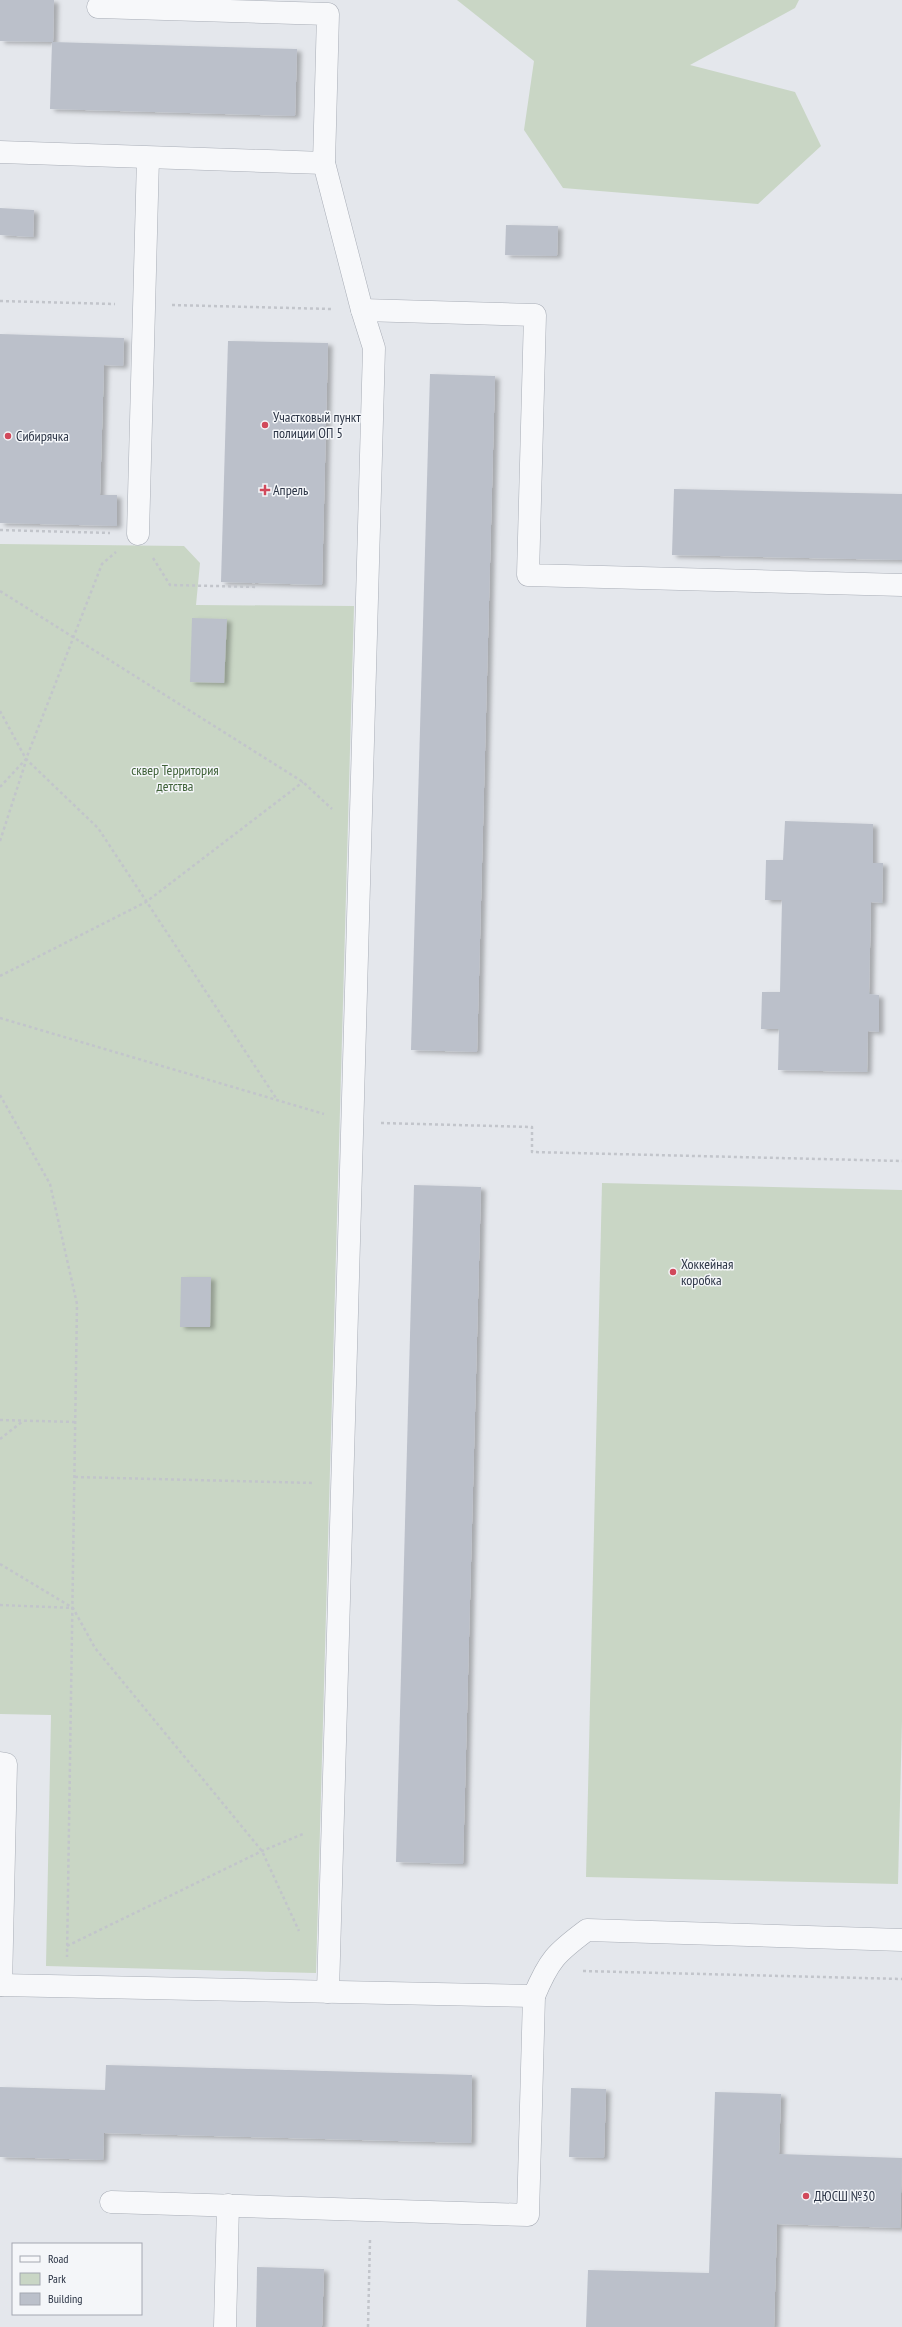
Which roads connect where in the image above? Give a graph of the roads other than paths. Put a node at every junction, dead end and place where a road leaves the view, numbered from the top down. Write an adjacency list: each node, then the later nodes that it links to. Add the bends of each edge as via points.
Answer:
1 (98, 7): 4 (street, via 328,14)
2 (0, 152): 3 (street)
3 (148, 158): 4 (street); 6 (street)
4 (324, 163): 5 (street)
5 (362, 310): 7 (street, via 535,315 528,575); 11 (street, via 374,348)
6 (138, 534)
7 (902, 585)
8 (0, 1763): 10 (street, via 6,1764)
9 (902, 1940): 12 (street, via 587,1930 560,1949 545,1970)
10 (0, 1985): 11 (street)
11 (328, 1992): 12 (street)
12 (534, 1996): 14 (street, via 528,2215)
13 (110, 2202): 14 (street)
14 (228, 2205): 15 (street)
15 (225, 2327)

